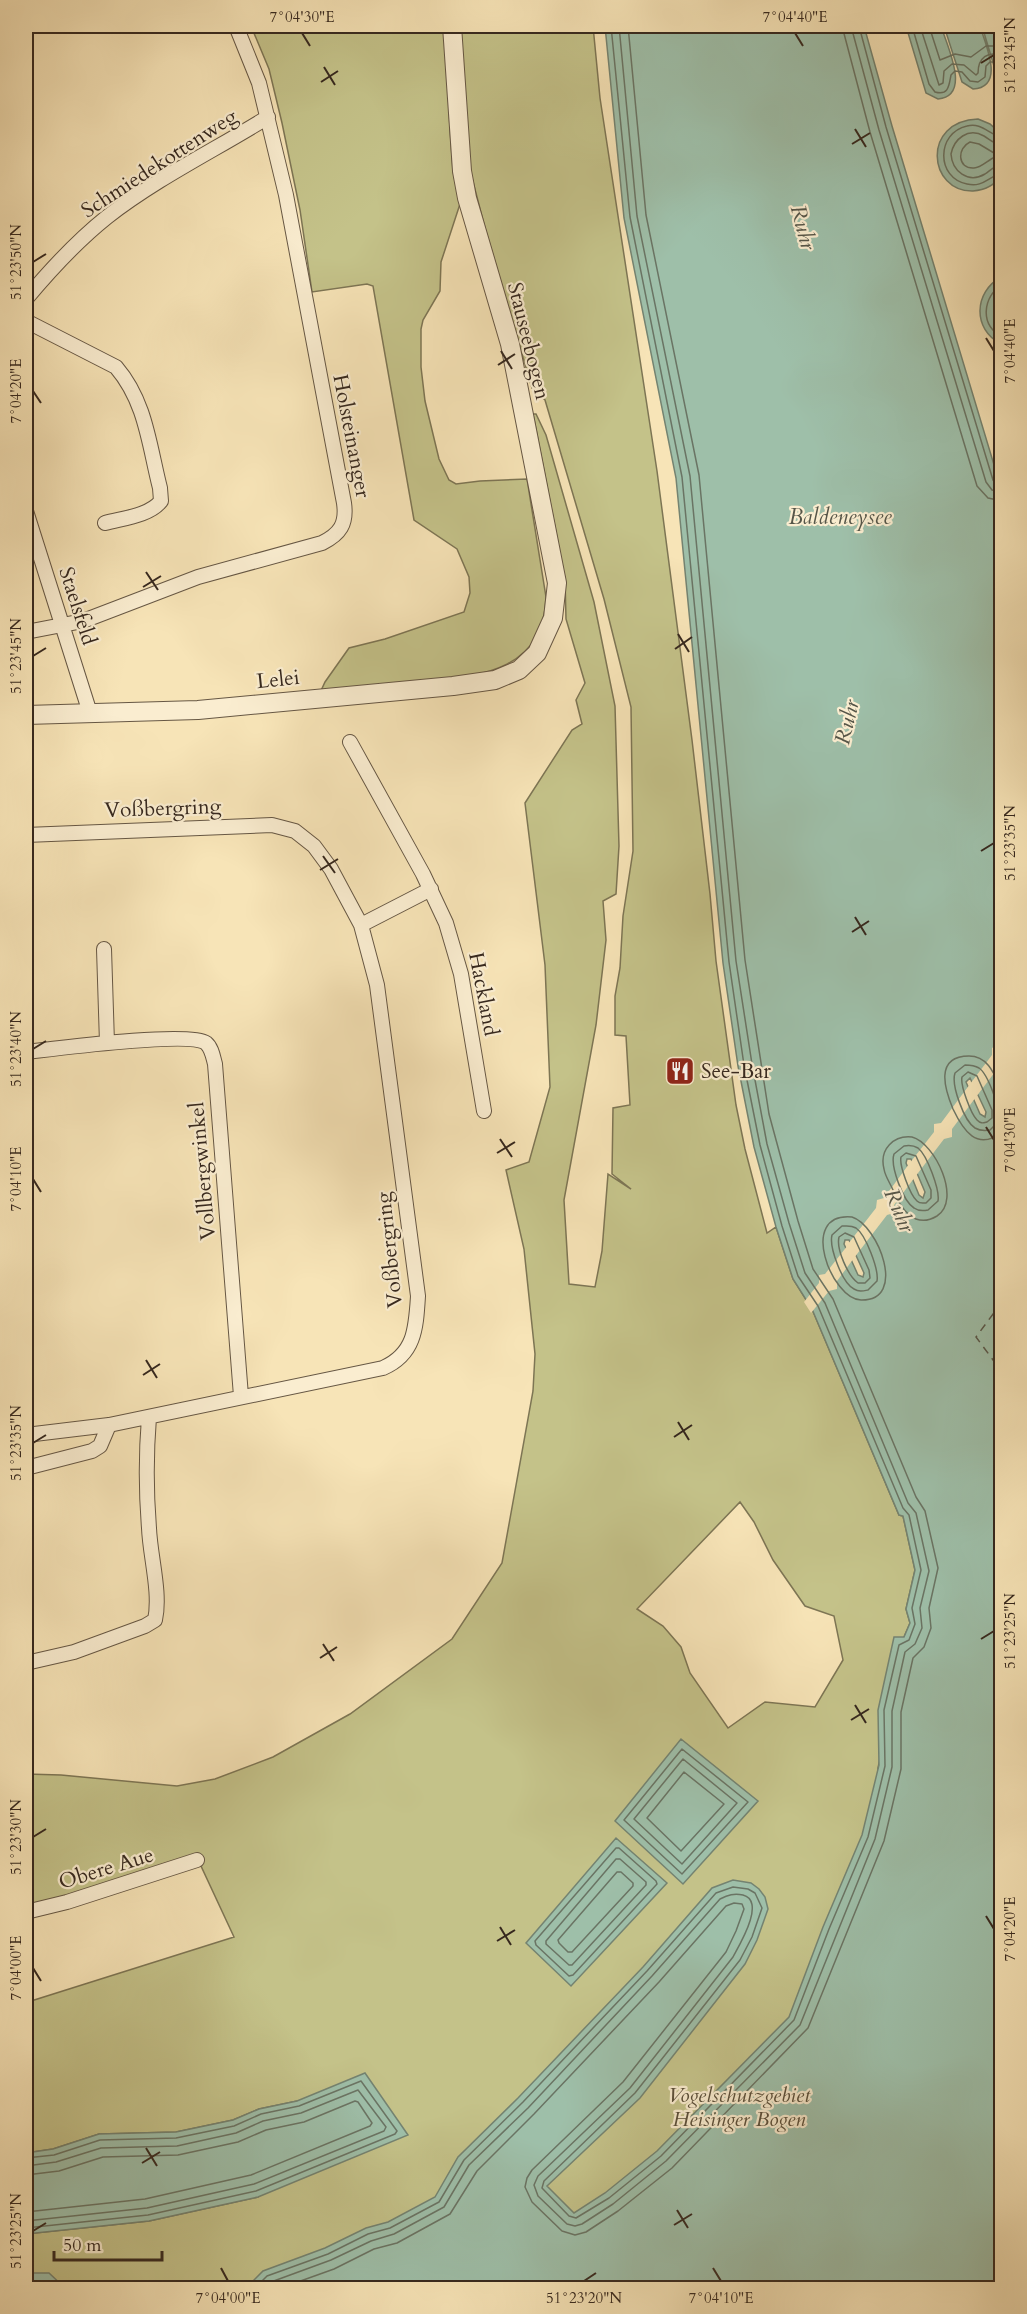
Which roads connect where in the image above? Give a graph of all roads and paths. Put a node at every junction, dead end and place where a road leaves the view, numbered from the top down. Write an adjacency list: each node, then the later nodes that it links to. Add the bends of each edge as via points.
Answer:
1 (236, 26): 3 (street, Holsteinanger, via 260,83)
2 (452, 26): 10 (street, Stauseebogen, via 467,198 510,344 557,583 553,618 542,645)
3 (268, 117): 4 (street, Schmiedekottenweg, via 172,173 109,216 81,239); 8 (street, Holsteinanger, via 344,503 344,526 322,543 198,577)
4 (26, 298)
5 (26, 321): 7 (street, via 116,368 142,409 161,501 146,512)
6 (26, 511): 8 (street, Staelsfeld)
7 (105, 523)
8 (62, 626): 9 (street, Holsteinanger); 11 (street, Staelsfeld)
9 (26, 632)
10 (529, 662): 11 (street, Lelei, via 507,676 453,686 198,710)
11 (90, 713): 12 (street, Lelei)
12 (26, 715)
13 (350, 742): 15 (street, Hackland)
14 (26, 835): 16 (street, Voßbergring, via 284,827 303,836 322,857)
15 (431, 890): 16 (street); 20 (street, Hackland, via 446,923 461,974)
16 (361, 925): 21 (street, Voßbergring, via 376,986 417,1272 414,1332 400,1358 383,1368)
17 (104, 948): 18 (street)
18 (107, 1043): 19 (street, Vollbergwinkel); 21 (street, Vollbergwinkel, via 196,1040 206,1043 212,1051)
19 (26, 1052)
20 (484, 1111)
21 (241, 1396): 22 (street, Voßbergring)
22 (149, 1417): 23 (street, Voßbergring); 26 (street, via 149,1527 157,1600 154,1620 74,1652)
23 (109, 1425): 24 (street, Voßbergring); 25 (street, via 100,1446 93,1450)
24 (26, 1436)
25 (26, 1468)
26 (26, 1662)
27 (197, 1860): 28 (street, Obere Aue)
28 (26, 1912)

